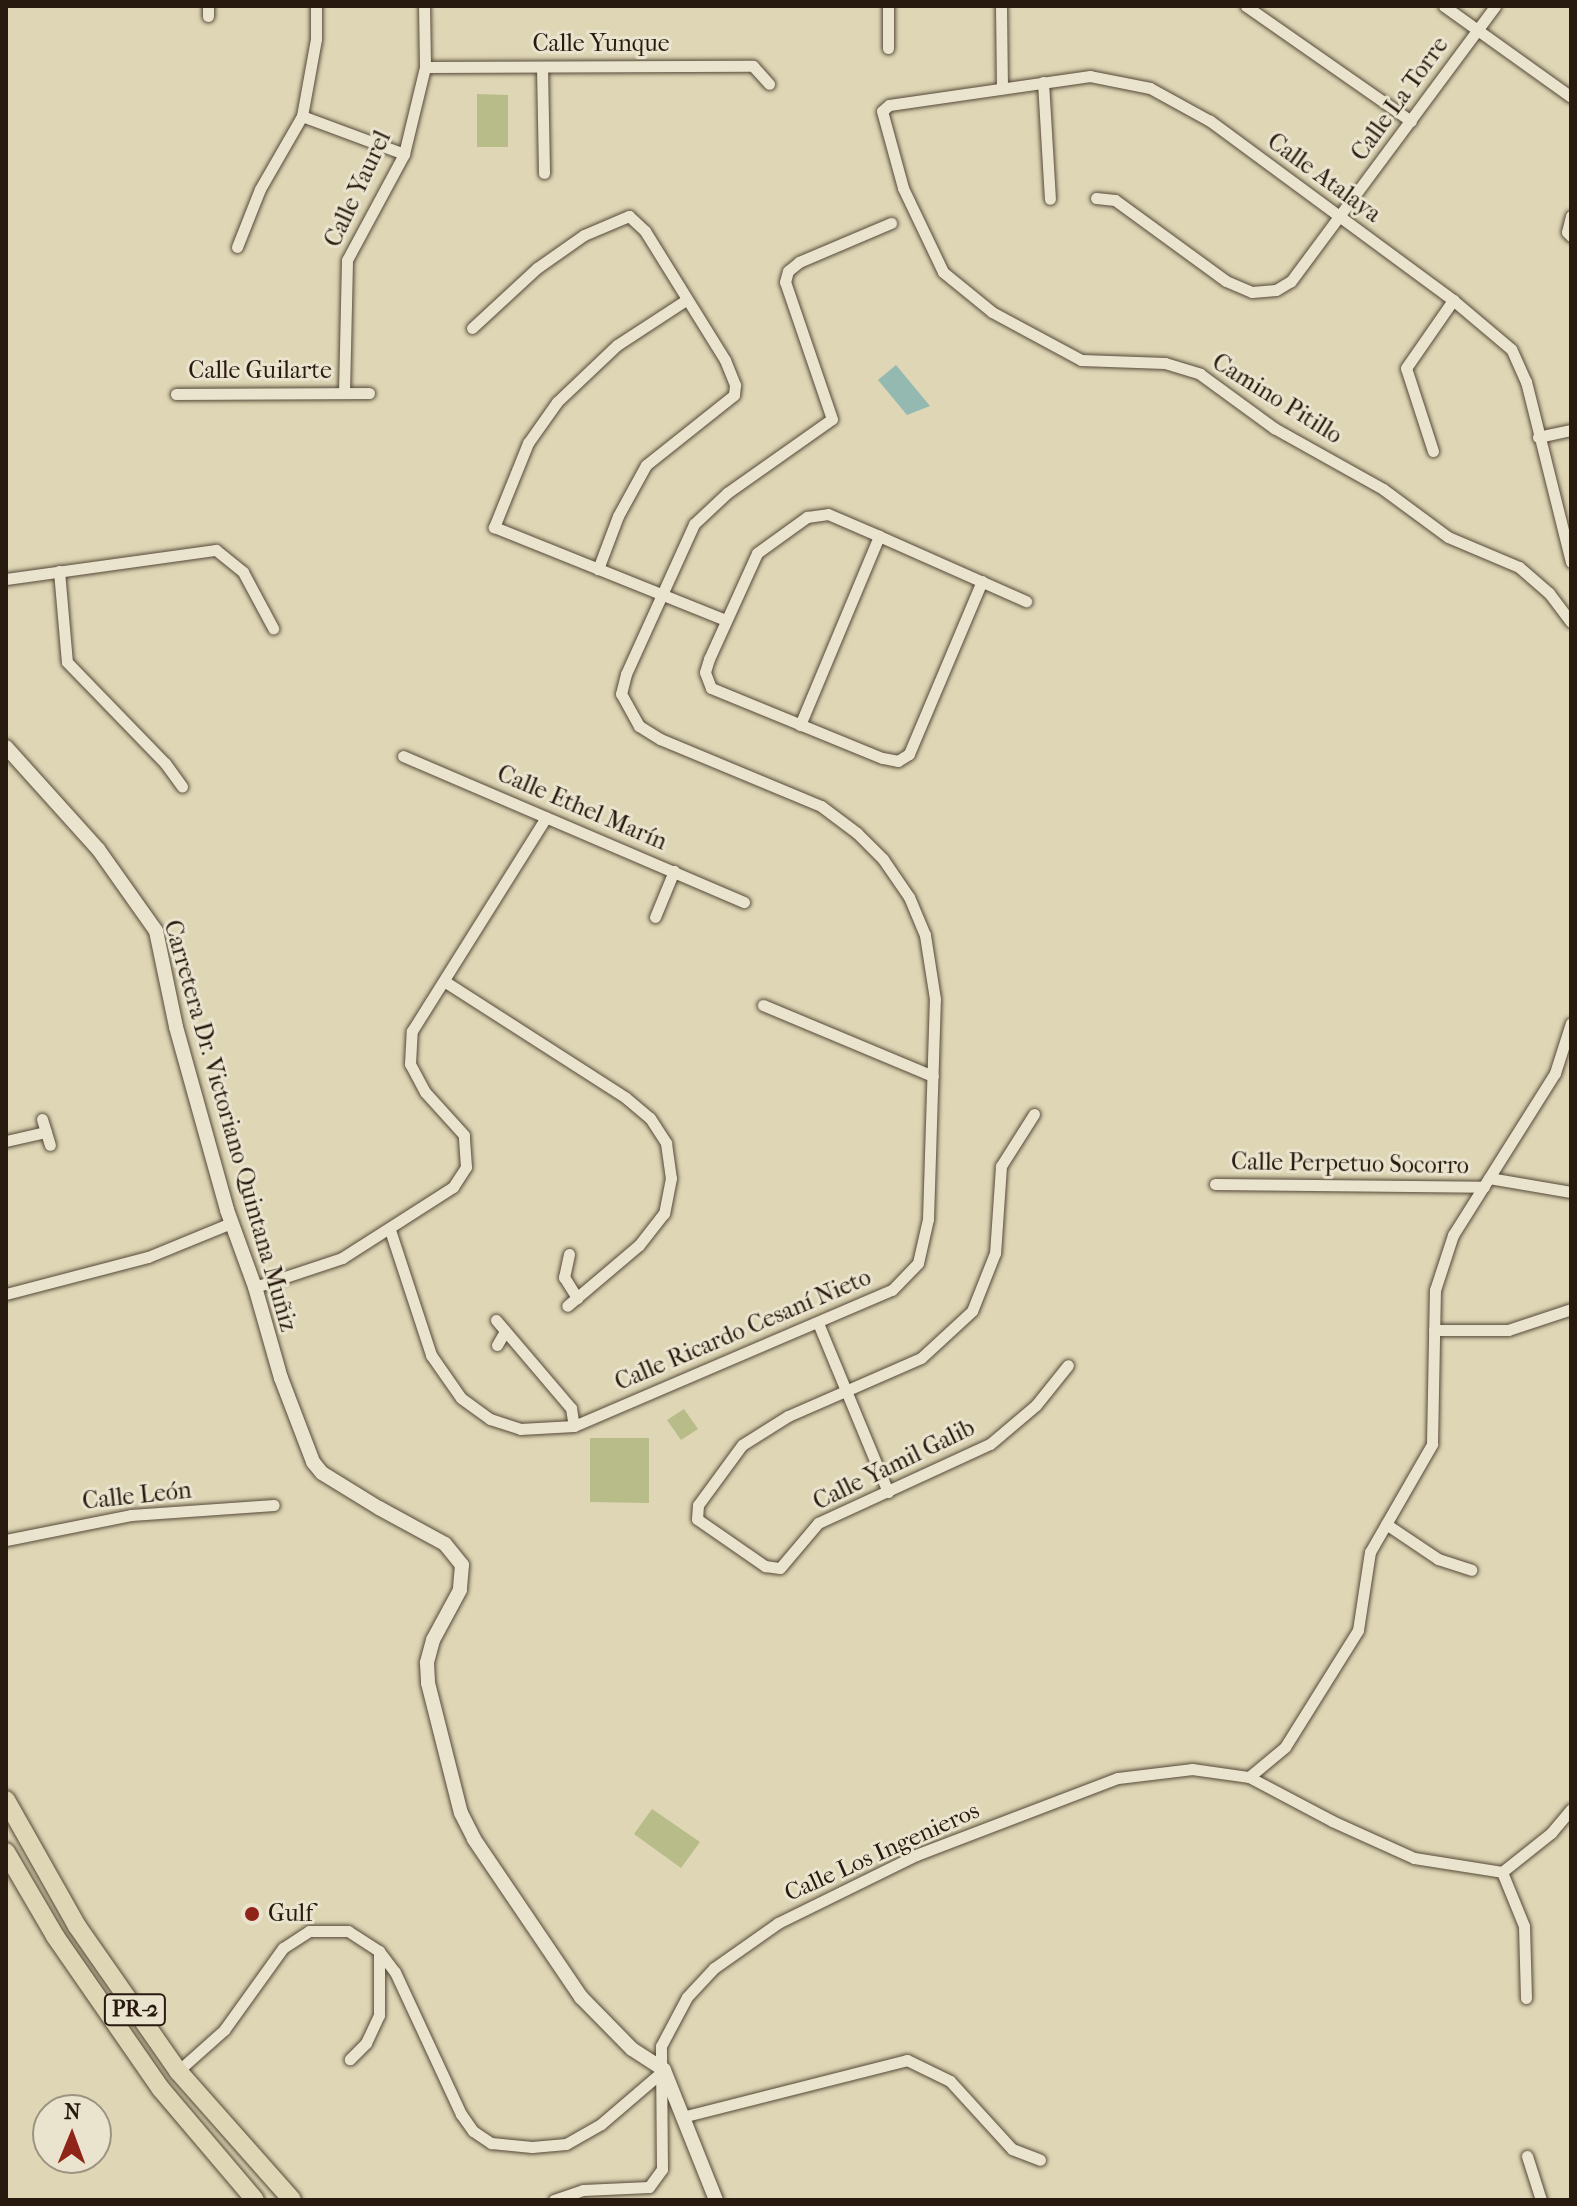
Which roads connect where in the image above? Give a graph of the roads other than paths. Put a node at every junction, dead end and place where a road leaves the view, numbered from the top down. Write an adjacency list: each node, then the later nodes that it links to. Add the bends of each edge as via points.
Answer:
1 (316, 6): 16 (street, via 316,39)
2 (424, 6): 10 (street, Calle Yaurel)
3 (888, 6): 9 (street)
4 (1001, 6): 14 (street)
5 (1246, 6): 17 (street)
6 (1444, 6): 8 (street)
7 (1495, 6): 8 (street, Calle La Torre)
8 (1477, 30): 15 (street); 17 (street, Calle La Torre)
9 (888, 48)
10 (425, 67): 11 (street, Calle Yunque); 18 (street, Calle Yaurel)
11 (542, 67): 13 (street, Calle Yunque, via 753,66); 19 (street)
12 (1043, 82): 14 (street, Calle Atalaya); 21 (street); 23 (street, Calle Atalaya, via 1090,76 1150,88 1210,121)
13 (769, 84)
14 (1002, 86): 45 (street, Camino Pitillo, via 889,105 882,111 903,188 943,272 992,312 1081,360 1165,363 1200,374 1274,428 1383,489 1448,537 1519,567)
15 (1571, 97)
16 (302, 116): 18 (street); 26 (street, via 260,189)
17 (1411, 121): 23 (street, Calle La Torre)
18 (404, 154): 30 (street, Calle Yaurel, via 347,260)
19 (544, 173)
20 (1096, 198): 23 (street, Calle La Torre, via 1115,200 1226,281 1252,292 1276,290 1291,281)
21 (1050, 199)
22 (1571, 216): 25 (street)
23 (1340, 217): 28 (street, Calle Atalaya)
24 (891, 223): 42 (street, Calle Ricardo Cesaní Nieto, via 788,271 785,282 832,419 707,509 694,524)
25 (1571, 236)
26 (237, 247)
27 (686, 300): 29 (street, via 645,231 629,216 584,235 537,268); 38 (street, via 725,360 734,395 646,465 618,516); 38 (street, via 617,345 557,402 528,443 494,527)
28 (1453, 300): 34 (street, Calle Atalaya, via 1511,349 1526,382); 35 (street, via 1406,368)
29 (472, 328)
30 (344, 393): 31 (street, Calle Guilarte); 32 (street, Calle Guilarte)
31 (369, 393)
32 (176, 394)
33 (1571, 430): 34 (street)
34 (1538, 437): 37 (street, Calle Atalaya)
35 (1433, 451)
36 (879, 536): 41 (street); 44 (street, via 828,514 807,517 757,553); 47 (street)
37 (1571, 562)
38 (598, 569): 42 (street)
39 (59, 571): 40 (street); 46 (street, via 216,550 243,572); 50 (street, via 67,662)
40 (6, 579)
41 (982, 581): 43 (street); 47 (street, via 909,754 898,761 882,758)
42 (662, 595): 44 (street); 58 (street, Calle Ricardo Cesaní Nieto, via 626,674 621,694 630,713 660,739 821,806 883,859 909,897 925,935 935,999)
43 (1026, 601)
44 (725, 620): 47 (street, via 705,672 711,688)
45 (1571, 622)
46 (273, 628)
47 (800, 725)
48 (6, 747): 67 (street, Carretera Dr. Victoriano Quintana Muñiz, via 98,849 156,931 176,1027)
49 (403, 756): 51 (street, Calle Ethel Marín)
50 (182, 786)
51 (546, 817): 52 (street, Calle Ethel Marín); 55 (street)
52 (674, 871): 53 (street, Calle Ethel Marín); 54 (street)
53 (744, 902)
54 (655, 917)
55 (444, 981): 68 (street, via 412,1031 410,1064 425,1092 464,1135 466,1167 453,1187); 69 (street, via 626,1098 650,1118 666,1143 671,1178 664,1213 639,1245 572,1302 564,1277)
56 (763, 1005): 58 (street)
57 (1571, 1023): 64 (street, via 1555,1073)
58 (933, 1076): 74 (street, Calle Ricardo Cesaní Nieto, via 928,1219 918,1263 892,1290)
59 (1031, 1118): 79 (street, via 1001,1166 995,1253 972,1311 921,1358)
60 (42, 1119): 61 (street)
61 (46, 1132): 62 (street); 63 (street)
62 (6, 1141)
63 (50, 1145)
64 (1486, 1183): 65 (street, Calle Perpetuo Socorro); 66 (street, Calle Perpetuo Socorro); 75 (street, via 1453,1235 1435,1290)
65 (1215, 1184)
66 (1571, 1192)
67 (231, 1223): 70 (street, Carretera Dr. Victoriano Quintana Muñiz); 71 (street, via 148,1257)
68 (390, 1230): 70 (street, via 342,1258); 80 (street, Calle Ricardo Cesaní Nieto, via 431,1355 461,1398 490,1419 520,1429)
69 (569, 1254)
70 (255, 1287): 94 (street, Carretera Dr. Victoriano Quintana Muñiz, via 313,1462 322,1473 445,1544 462,1565 460,1590 433,1640 427,1663 461,1813 474,1839 581,1997 632,2049)
71 (6, 1294)
72 (1571, 1309): 75 (street, via 1508,1330)
73 (496, 1320): 76 (street)
74 (818, 1323): 79 (street); 80 (street, Calle Ricardo Cesaní Nieto)
75 (1434, 1330): 83 (street, via 1432,1444)
76 (505, 1331): 77 (street); 80 (street, via 571,1408)
77 (497, 1345)
78 (1068, 1365): 81 (street, Calle Yamil Galib, via 1036,1405 990,1444)
79 (846, 1392): 81 (street); 81 (street, Calle Yamil Galib, via 788,1416 742,1445 698,1505 697,1519 765,1566 780,1568 818,1523)
80 (574, 1426)
81 (888, 1492)
82 (274, 1505): 84 (street, Calle León, via 131,1515)
83 (1386, 1524): 85 (street, via 1438,1559); 86 (street, via 1370,1552 1358,1630 1285,1747)
84 (6, 1540)
85 (1471, 1570)
86 (1249, 1777): 90 (street, Calle Los Ingenieros, via 1400,1852); 94 (street, Calle Los Ingenieros, via 1203,1768 1118,1778 916,1855 778,1923 714,1968 687,1997 661,2046)
87 (6, 1800): 95 (highway, PR-2, via 77,1926)
88 (1571, 1809): 90 (street, via 1551,1833)
89 (6, 1852): 99 (highway, PR-2, via 55,1936 161,2089)
90 (1502, 1872): 92 (street, via 1524,1926)
91 (379, 1951): 93 (street, via 379,2015 366,2043); 94 (street, via 395,1972 461,2114 491,2143 566,2144 601,2124); 95 (street, via 348,1931 309,1931 283,1948 224,2030)
92 (1526, 1998)
93 (350, 2059)
94 (664, 2070): 96 (street); 101 (street, Calle Los Ingenieros, via 662,2169 649,2187 583,2190)
95 (178, 2071): 100 (highway, PR-2)
96 (682, 2117): 98 (street, via 907,2060 950,2081 1012,2149); 102 (street)
97 (1527, 2156): 103 (street)
98 (1040, 2160)
99 (255, 2200)
100 (292, 2200)
101 (554, 2200)
102 (716, 2200)
103 (1541, 2200)

